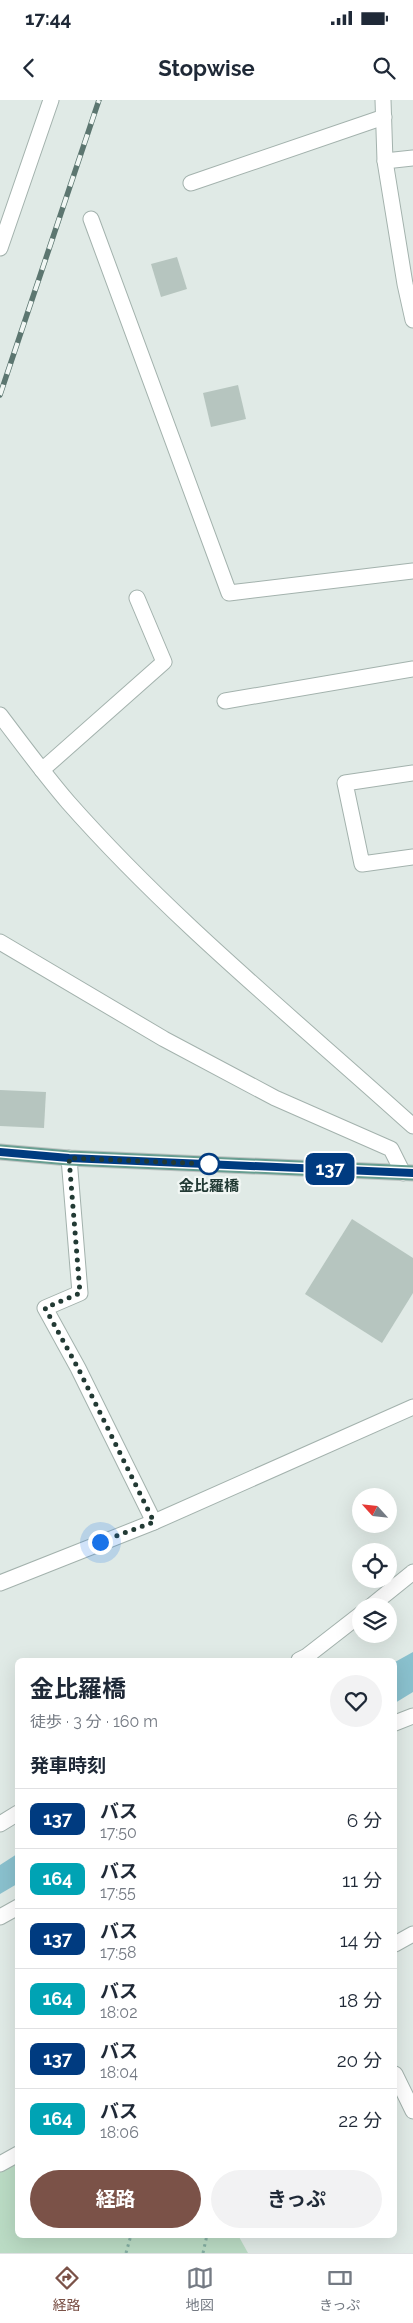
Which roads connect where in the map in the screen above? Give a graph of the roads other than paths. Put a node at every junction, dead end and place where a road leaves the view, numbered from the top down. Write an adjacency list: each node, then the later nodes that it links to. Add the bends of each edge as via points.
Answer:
1 (50, 100): 8 (street)
2 (383, 100): 3 (street)
3 (384, 117): 5 (street); 6 (street)
4 (413, 158): 5 (street)
5 (385, 162): 9 (street)
6 (192, 183)
7 (91, 219): 10 (street, via 229,593)
8 (0, 248)
9 (413, 320)
10 (413, 571)
11 (137, 598): 15 (street, via 164,662)
12 (413, 669): 13 (street)
13 (225, 701)
14 (0, 715): 15 (street)
15 (42, 770): 19 (street, via 107,844 187,924)
16 (413, 773): 17 (street, via 345,783 362,864)
17 (413, 857)
18 (0, 942): 22 (street, via 164,1039 275,1098 391,1149)
19 (413, 1126)
20 (0, 1152): 21 (main road)
21 (69, 1158): 22 (main road); 24 (street, via 80,1293 45,1308)
22 (408, 1173)
23 (413, 1407): 24 (street)
24 (154, 1522): 26 (street)
25 (413, 1572): 27 (street)
26 (0, 1583)
27 (381, 1598)
28 (352, 1621): 29 (street)
29 (304, 1658)
30 (413, 1716): 31 (street)
31 (397, 1722)
32 (15, 1815): 33 (street)
33 (0, 1824)
34 (15, 1909): 35 (street)
35 (0, 1917)
36 (413, 1934): 37 (street)
37 (397, 1943)
38 (397, 2078): 39 (street)
39 (413, 2111)
40 (15, 2156): 41 (street)
41 (0, 2164)

